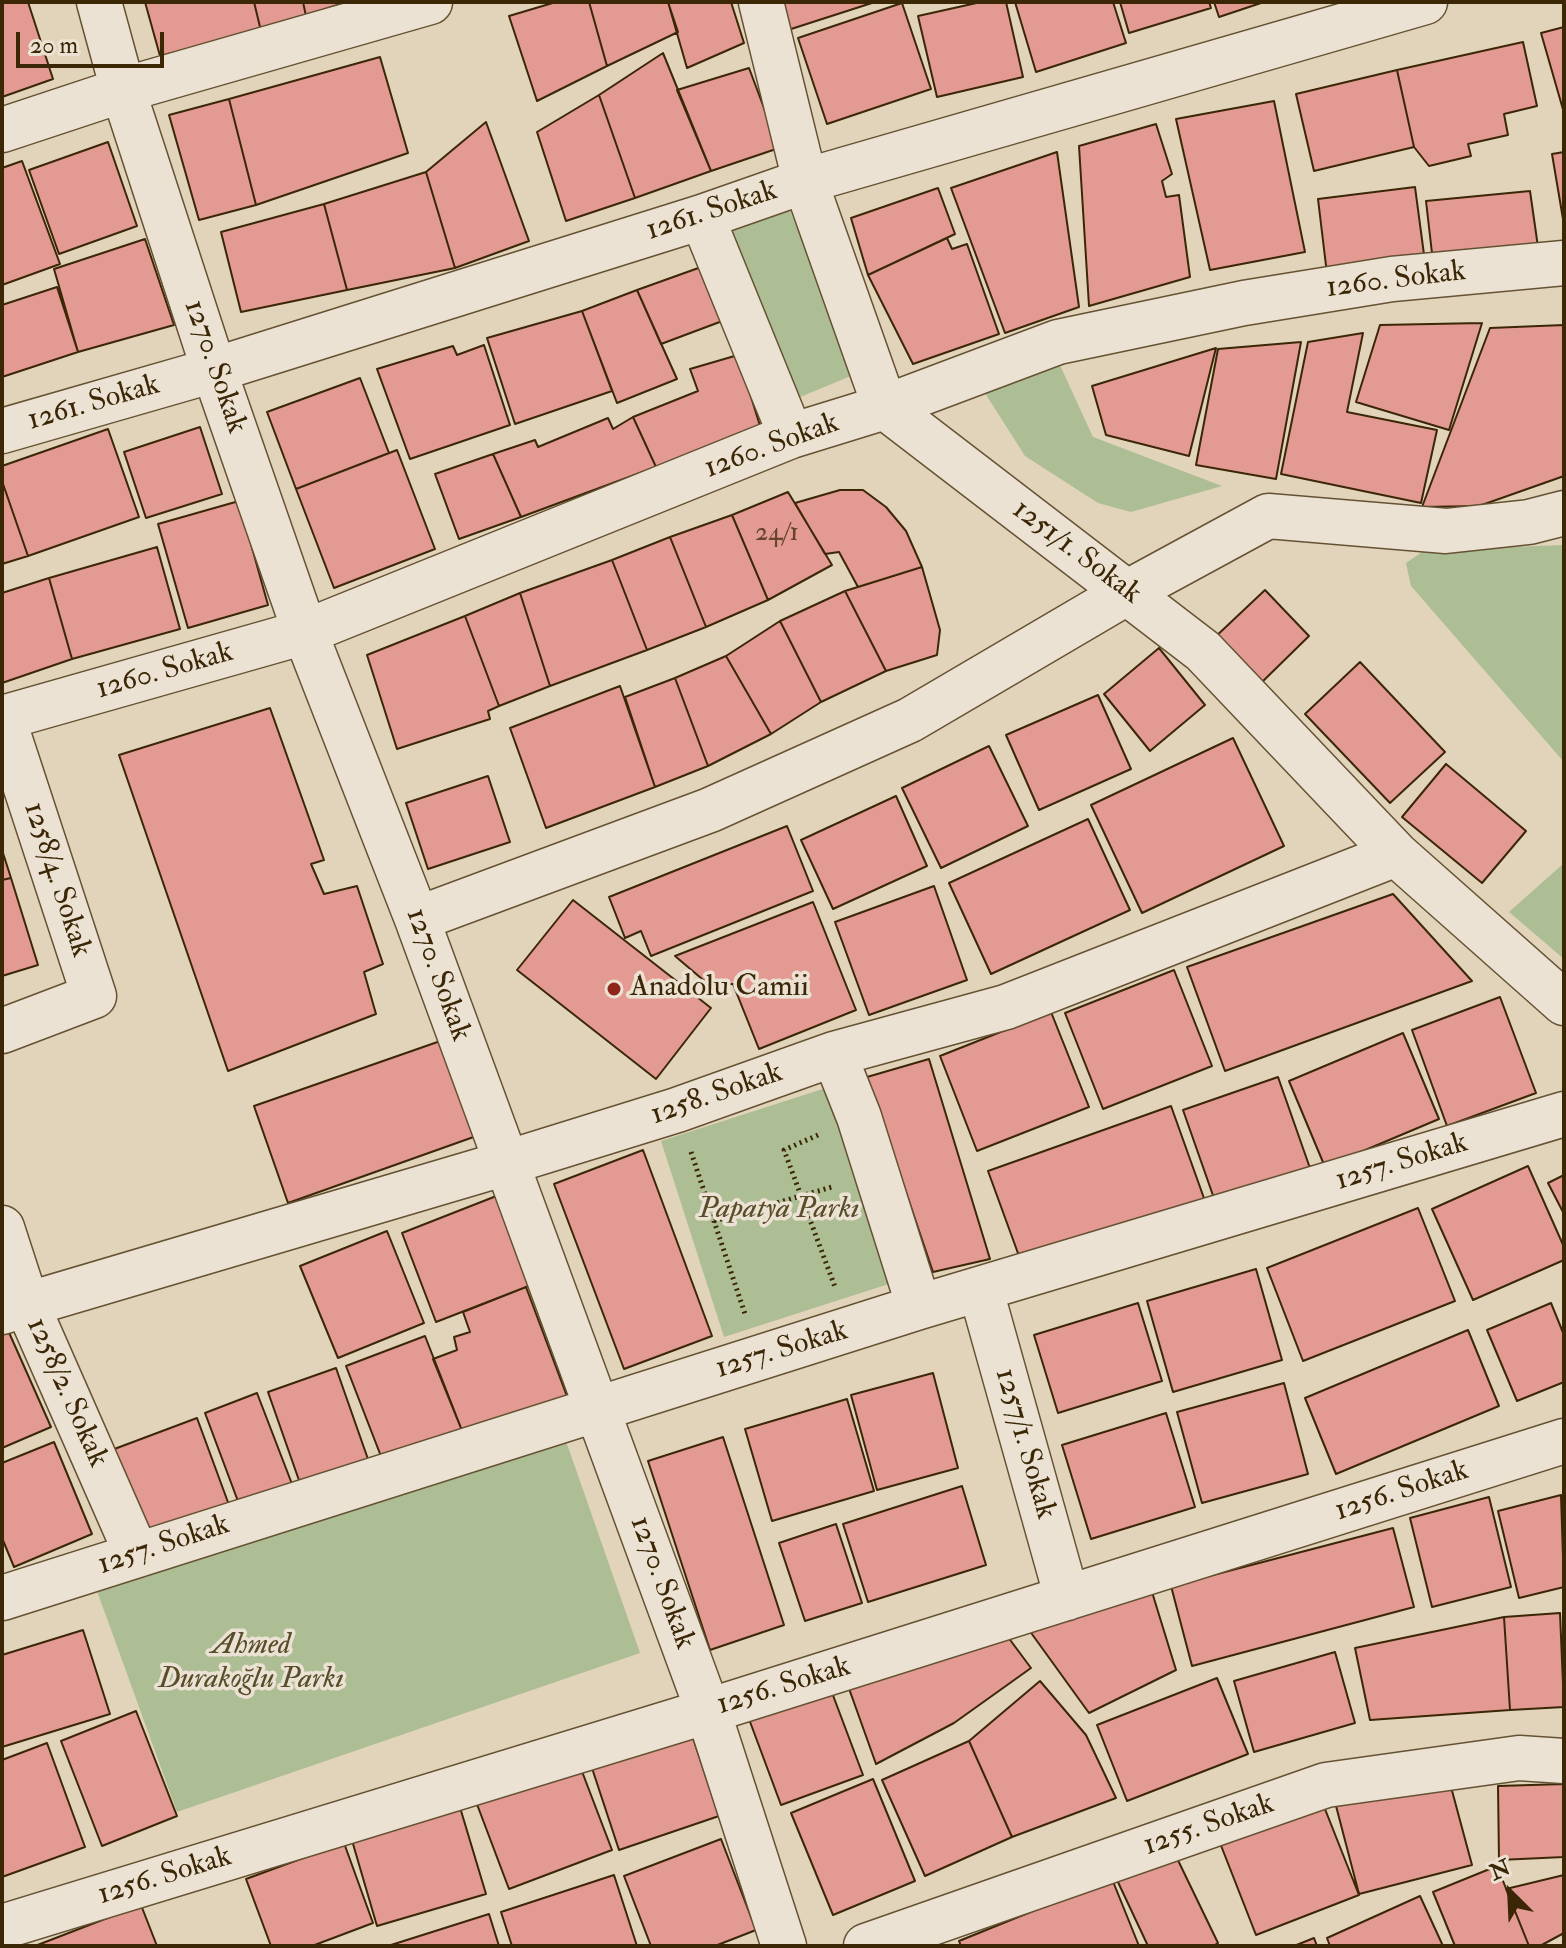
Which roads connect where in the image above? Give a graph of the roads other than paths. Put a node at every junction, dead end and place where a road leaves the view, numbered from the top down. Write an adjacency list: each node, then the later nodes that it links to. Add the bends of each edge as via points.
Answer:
1 (99, 2): 5 (street, 1270. Sokak)
2 (430, 2): 5 (street)
3 (761, 2): 7 (street)
4 (1425, 2): 7 (street, 1261. Sokak)
5 (123, 90): 6 (street); 10 (street, 1270. Sokak)
6 (2, 130)
7 (805, 181): 8 (street, 1261. Sokak); 11 (street)
8 (702, 217): 10 (street, 1261. Sokak); 13 (street)
9 (1564, 263): 11 (street, 1260. Sokak, via 1392,279 1058,342)
10 (214, 370): 12 (street, 1261. Sokak); 16 (street, 1270. Sokak)
11 (885, 407): 13 (street, 1260. Sokak); 15 (street, 1251/1. Sokak)
12 (2, 431)
13 (791, 436): 16 (street, 1260. Sokak)
14 (1564, 513): 15 (street, via 1446,531 1268,516)
15 (1128, 592): 18 (street, 1251/1. Sokak, via 1203,651); 19 (street, via 910,720 710,810)
16 (305, 632): 17 (street, 1260. Sokak); 19 (street, 1270. Sokak)
17 (2, 718): 21 (street, 1258/4. Sokak, via 94,996)
18 (1396, 854): 20 (street, 1251/1. Sokak); 22 (street, 1258. Sokak, via 1006,1007)
19 (417, 919): 24 (street, 1270. Sokak)
20 (1564, 1003)
21 (2, 1031)
22 (834, 1054): 24 (street, 1258. Sokak); 27 (street)
23 (1564, 1114): 26 (street, 1257. Sokak)
24 (506, 1163): 28 (street, 1258. Sokak); 29 (street, 1270. Sokak)
25 (2, 1228): 28 (street, 1258/2. Sokak)
26 (981, 1291): 27 (street, 1257. Sokak); 33 (street, 1257/1. Sokak)
27 (919, 1307): 29 (street, 1257. Sokak)
28 (15, 1308): 31 (street, 1258/2. Sokak)
29 (596, 1408): 31 (street, 1257. Sokak); 34 (street, 1270. Sokak)
30 (1564, 1441): 33 (street, 1256. Sokak)
31 (137, 1555): 32 (street, 1257. Sokak)
32 (2, 1598)
33 (1067, 1598): 34 (street, 1256. Sokak)
34 (708, 1711): 36 (street, 1256. Sokak); 37 (street, 1270. Sokak)
35 (1564, 1761): 38 (street, 1255. Sokak, via 1519,1758 1326,1785)
36 (2, 1927)
37 (784, 1946)
38 (866, 1946)

